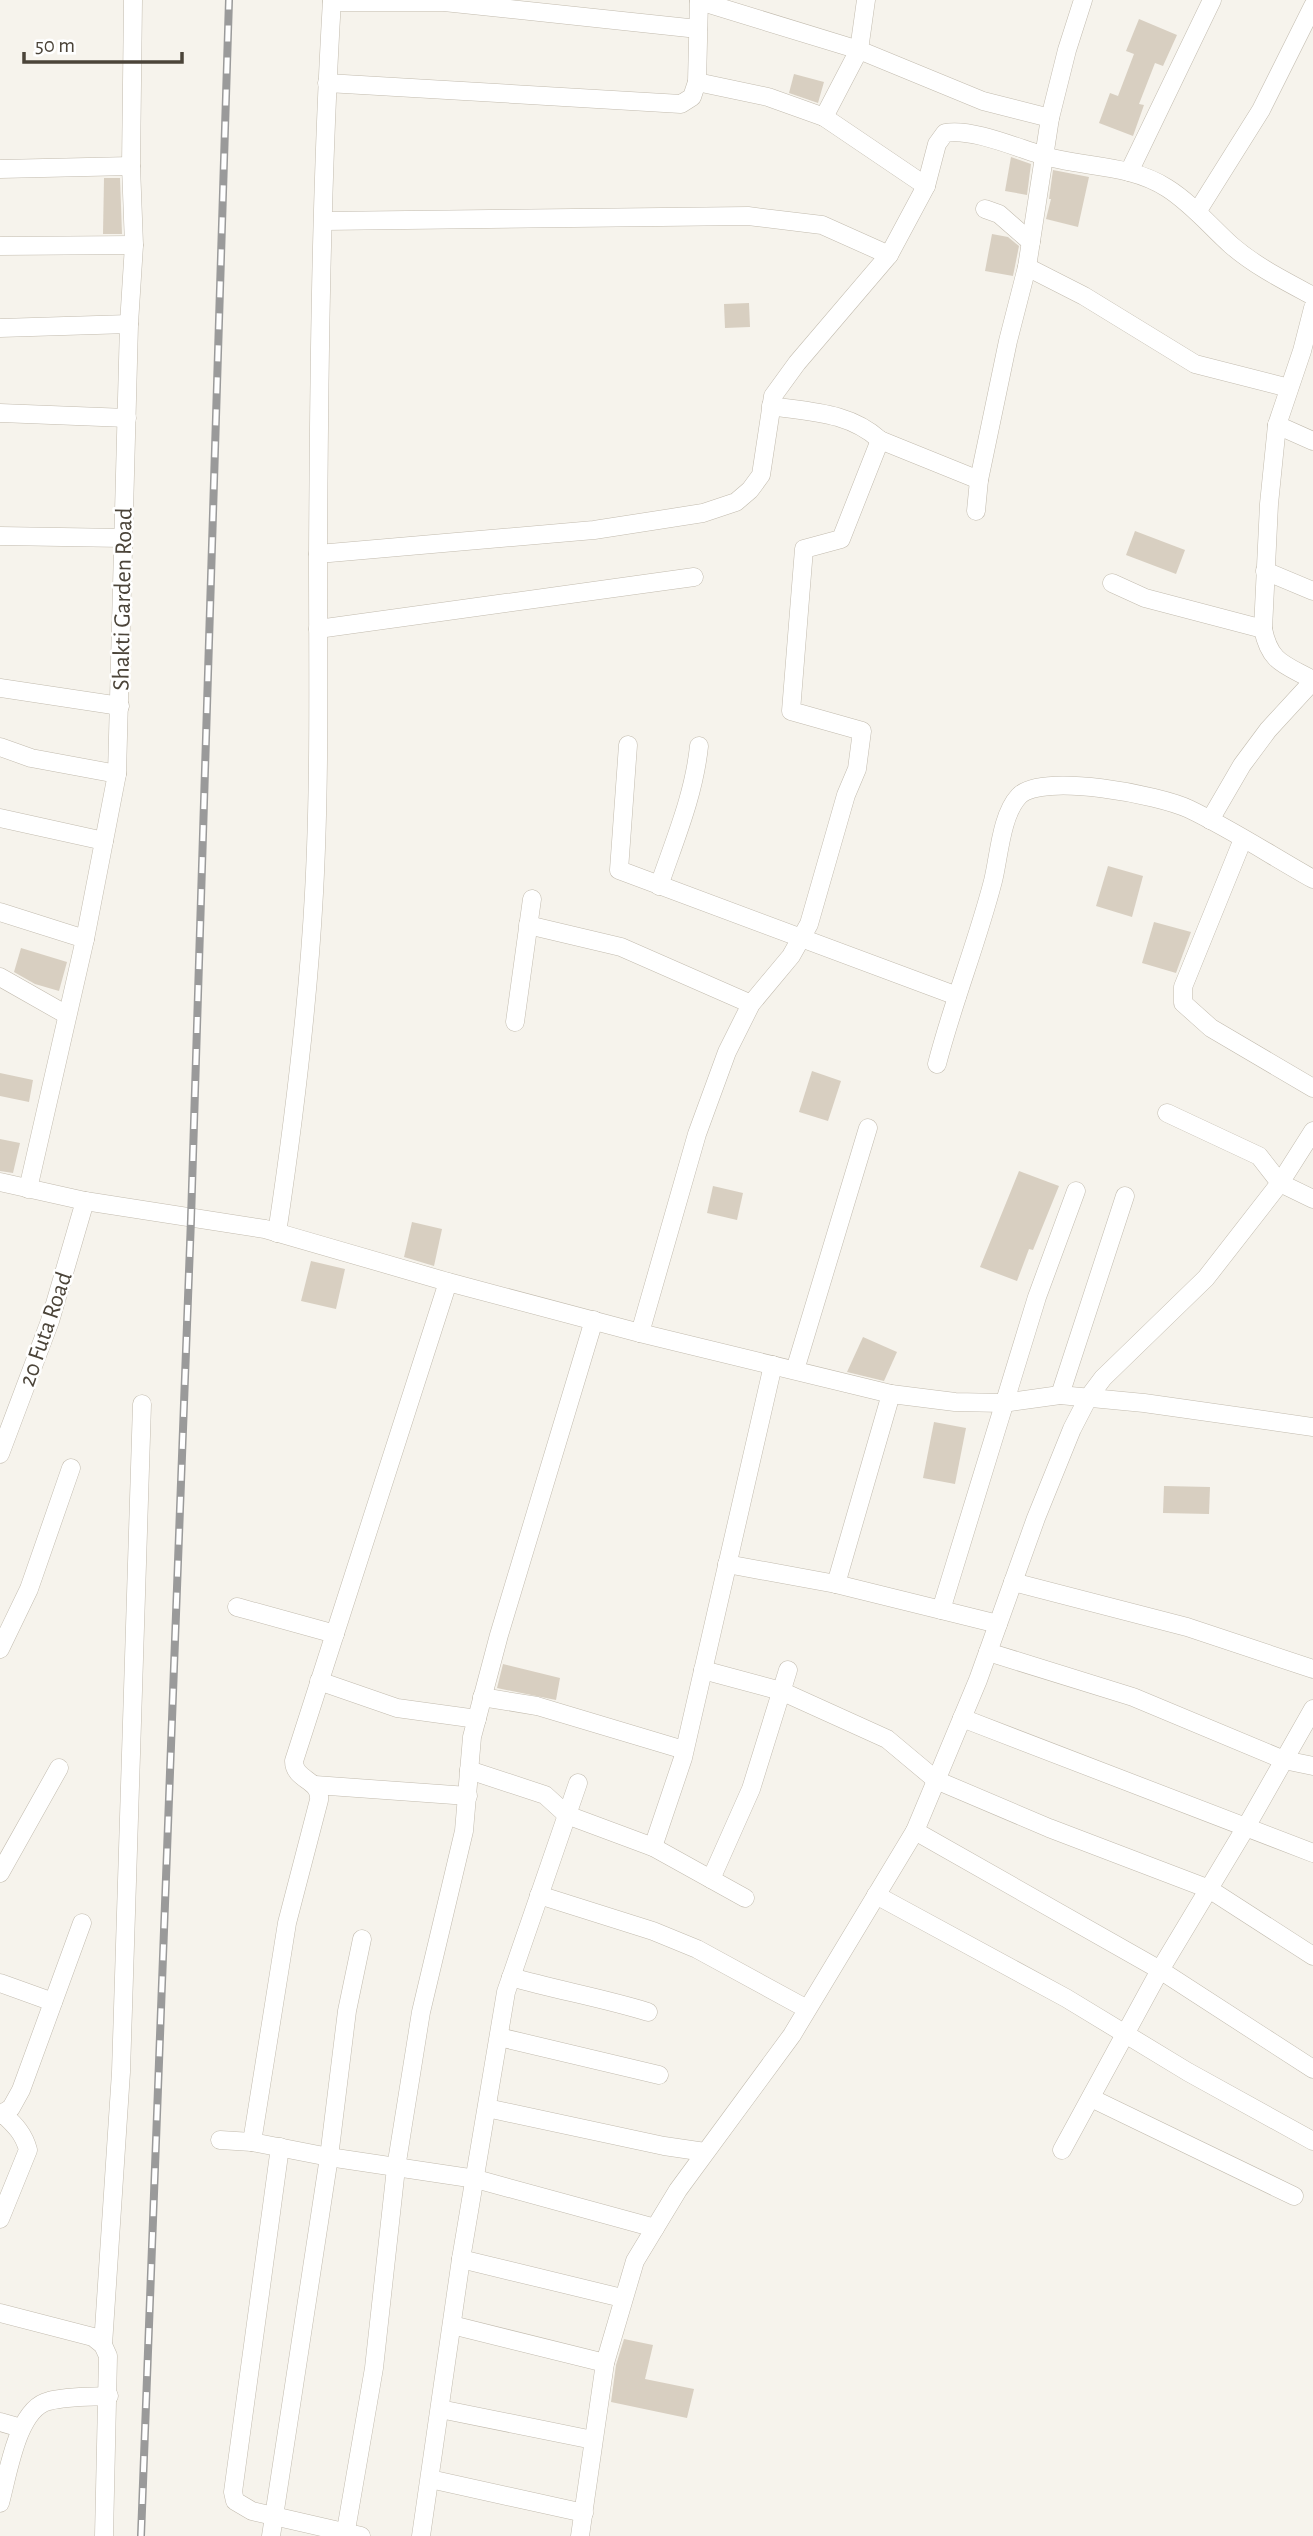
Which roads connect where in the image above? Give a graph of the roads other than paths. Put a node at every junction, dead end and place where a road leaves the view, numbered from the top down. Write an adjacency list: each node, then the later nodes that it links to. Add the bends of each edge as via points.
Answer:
1 (133, 0): 15 (street, Shakti Garden Road)
2 (699, 0): 8 (street); 9 (street)
3 (866, 0): 9 (street)
4 (1083, 0): 13 (street)
5 (1212, 0): 17 (street)
6 (332, 1): 8 (street, via 444,2); 11 (street)
7 (1313, 6): 20 (street, via 1261,110)
8 (698, 29): 10 (street)
9 (859, 50): 12 (street); 13 (street, via 983,101)
10 (697, 82): 11 (street, via 692,97 681,104 664,105); 12 (street, via 768,97)
11 (327, 83): 21 (street)
12 (824, 117): 18 (street)
13 (1050, 118): 14 (street)
14 (1045, 156): 17 (street); 18 (street, via 964,133 944,133); 22 (street)
15 (131, 166): 16 (street); 23 (street, Shakti Garden Road)
16 (0, 169)
17 (1129, 172): 20 (street, via 1167,188)
18 (926, 186): 25 (street)
19 (985, 209): 22 (street, via 999,214)
20 (1197, 212): 27 (street, via 1233,247)
21 (324, 220): 25 (street, via 748,216 822,225); 43 (street)
22 (1031, 242): 26 (street)
23 (134, 245): 24 (street); 29 (street, Shakti Garden Road)
24 (0, 246)
25 (889, 255): 33 (street, via 797,363)
26 (1027, 267): 32 (street, via 1195,364); 39 (street)
27 (1313, 296)
28 (1313, 308): 31 (street)
29 (129, 324): 30 (street); 35 (street, Shakti Garden Road)
30 (0, 328)
31 (1308, 353): 32 (street)
32 (1289, 388): 36 (street)
33 (771, 406): 37 (street, via 840,416 867,428); 43 (street, via 761,475 736,502 703,513 594,530)
34 (0, 413): 35 (street)
35 (127, 418): 42 (street, Shakti Garden Road)
36 (1278, 425): 38 (street); 44 (street)
37 (880, 440): 39 (street); 67 (street, via 841,539 804,549 791,710 862,731 857,769)
38 (1313, 441)
39 (979, 480): 40 (street)
40 (976, 511)
41 (0, 536): 42 (street)
42 (123, 538): 52 (street, Shakti Garden Road)
43 (318, 554): 48 (street)
44 (1265, 571): 47 (street); 49 (street)
45 (694, 577): 48 (street)
46 (1112, 583): 49 (street, via 1145,598)
47 (1313, 591)
48 (318, 629): 85 (street, via 314,896)
49 (1263, 629): 50 (street, via 1267,648 1278,661)
50 (1313, 680): 58 (street, via 1242,765)
51 (0, 688): 52 (street)
52 (120, 706): 56 (street, Shakti Garden Road)
53 (628, 745): 62 (street, via 619,870)
54 (699, 746): 62 (street, via 688,801)
55 (0, 747): 56 (street, via 31,758)
56 (117, 774): 60 (street, Shakti Garden Road)
57 (0, 818): 60 (street)
58 (1210, 820): 59 (street); 69 (street, via 1186,807 1103,788 1050,786 1019,796 1006,820)
59 (1243, 839): 61 (street); 74 (street, via 1183,987 1183,1003 1211,1028)
60 (104, 841): 66 (street, Shakti Garden Road)
61 (1313, 879)
62 (659, 886): 67 (street)
63 (532, 898): 65 (street)
64 (0, 912): 66 (street)
65 (528, 925): 70 (street, via 621,947); 72 (street)
66 (85, 939): 71 (street, Shakti Garden Road)
67 (801, 939): 69 (street); 70 (street)
68 (0, 977): 71 (street)
69 (957, 996): 73 (street)
70 (751, 1004): 88 (street, via 727,1052 697,1134)
71 (67, 1015): 80 (street, Shakti Garden Road)
72 (515, 1022)
73 (937, 1064)
74 (1313, 1088)
75 (1167, 1113): 79 (street, via 1259,1156)
76 (868, 1128): 90 (street)
77 (1313, 1131): 79 (street)
78 (0, 1182): 80 (street)
79 (1280, 1183): 83 (street); 93 (street, via 1206,1278)
80 (28, 1189): 84 (street)
81 (1076, 1191): 94 (street)
82 (1125, 1196): 92 (street)
83 (1313, 1199)
84 (85, 1201): 85 (street); 97 (street, 20 Futa Road, via 50,1321)
85 (277, 1233): 86 (street)
86 (448, 1282): 87 (street); 105 (street)
87 (594, 1320): 88 (street); 113 (street)
88 (640, 1333): 89 (street)
89 (773, 1365): 90 (street); 99 (street)
90 (795, 1370): 91 (street)
91 (891, 1394): 94 (street); 101 (street)
92 (1060, 1395): 93 (street); 94 (street)
93 (1088, 1398): 96 (street); 100 (street)
94 (1003, 1403): 103 (street)
95 (142, 1404): 169 (street, via 121,2072)
96 (1313, 1427)
97 (0, 1454)
98 (71, 1468): 106 (street, via 29,1589)
99 (727, 1564): 101 (street); 109 (street)
100 (1013, 1582): 104 (street); 108 (street, via 1187,1627)
101 (836, 1584): 103 (street)
102 (237, 1607): 105 (street)
103 (941, 1610): 104 (street)
104 (998, 1623): 107 (street)
105 (335, 1634): 111 (street)
106 (0, 1649)
107 (988, 1652): 115 (street); 118 (street, via 1133,1697)
108 (1313, 1669)
109 (703, 1670): 112 (street); 117 (street)
110 (788, 1670): 112 (street)
111 (319, 1681): 116 (street, via 397,1708); 124 (street, via 294,1761 298,1775)
112 (781, 1691): 122 (street, via 887,1739); 132 (street, via 751,1789)
113 (482, 1697): 116 (street); 117 (street, via 537,1706)
114 (1313, 1709): 118 (street)
115 (962, 1718): 122 (street); 127 (street)
116 (477, 1719): 121 (street)
117 (684, 1751): 129 (street)
118 (1284, 1760): 119 (street); 127 (street)
119 (1313, 1766)
120 (59, 1768): 131 (street)
121 (469, 1770): 125 (street); 126 (street, via 545,1795)
122 (936, 1780): 128 (street); 133 (street)
123 (578, 1783): 126 (street)
124 (315, 1785): 125 (street); 155 (street, via 319,1800 288,1923)
125 (468, 1796): 160 (street, via 464,1831 421,2012)
126 (567, 1815): 129 (street); 134 (street)
127 (1247, 1827): 130 (street); 133 (street)
128 (915, 1831): 135 (street); 140 (street)
129 (653, 1847): 132 (street)
130 (1313, 1853)
131 (0, 1873)
132 (711, 1879): 136 (street)
133 (1209, 1889): 139 (street); 140 (street)
134 (539, 1895): 141 (street); 144 (street, via 697,1949)
135 (876, 1895): 144 (street); 146 (street)
136 (745, 1898)
137 (82, 1923): 143 (street)
138 (362, 1939): 159 (street, via 347,2011)
139 (1313, 1956)
140 (1160, 1970): 146 (street); 148 (street)
141 (511, 1977): 145 (street); 147 (street)
142 (0, 1983): 143 (street)
143 (53, 2002): 152 (street, via 21,2090 11,2108)
144 (807, 2009): 158 (street)
145 (648, 2012)
146 (1126, 2034): 150 (street); 154 (street)
147 (499, 2037): 149 (street); 151 (street)
148 (1313, 2069)
149 (659, 2075)
150 (1091, 2098): 157 (street); 162 (street)
151 (487, 2108): 158 (street); 161 (street)
152 (1, 2114): 163 (street, via 16,2126 28,2150)
153 (220, 2140): 155 (street)
154 (1313, 2141)
155 (252, 2142): 156 (street)
156 (280, 2147): 159 (street); 179 (street, via 233,2492 240,2506)
157 (1062, 2150)
158 (705, 2151): 164 (street)
159 (329, 2157): 160 (street); 179 (street)
160 (396, 2168): 161 (street); 180 (street)
161 (476, 2179): 164 (street); 165 (street)
162 (1294, 2196)
163 (0, 2219)
164 (654, 2228): 166 (street, via 635,2261)
165 (461, 2259): 166 (street); 168 (street)
166 (622, 2298): 170 (street)
167 (0, 2313): 169 (street, via 93,2337)
168 (452, 2325): 170 (street); 172 (street)
169 (103, 2345): 171 (street, via 108,2356)
170 (605, 2362): 175 (street)
171 (109, 2396): 174 (street, via 50,2400 36,2406); 181 (street)
172 (440, 2409): 175 (street); 176 (street)
173 (0, 2422): 174 (street)
174 (21, 2428): 177 (street)
175 (593, 2440): 178 (street)
176 (430, 2479): 178 (street); 183 (street)
177 (0, 2503)
178 (584, 2513): 184 (street)
179 (274, 2516): 180 (street); 182 (street)
180 (351, 2535)
181 (104, 2536)
182 (271, 2536)
183 (421, 2536)
184 (580, 2536)

